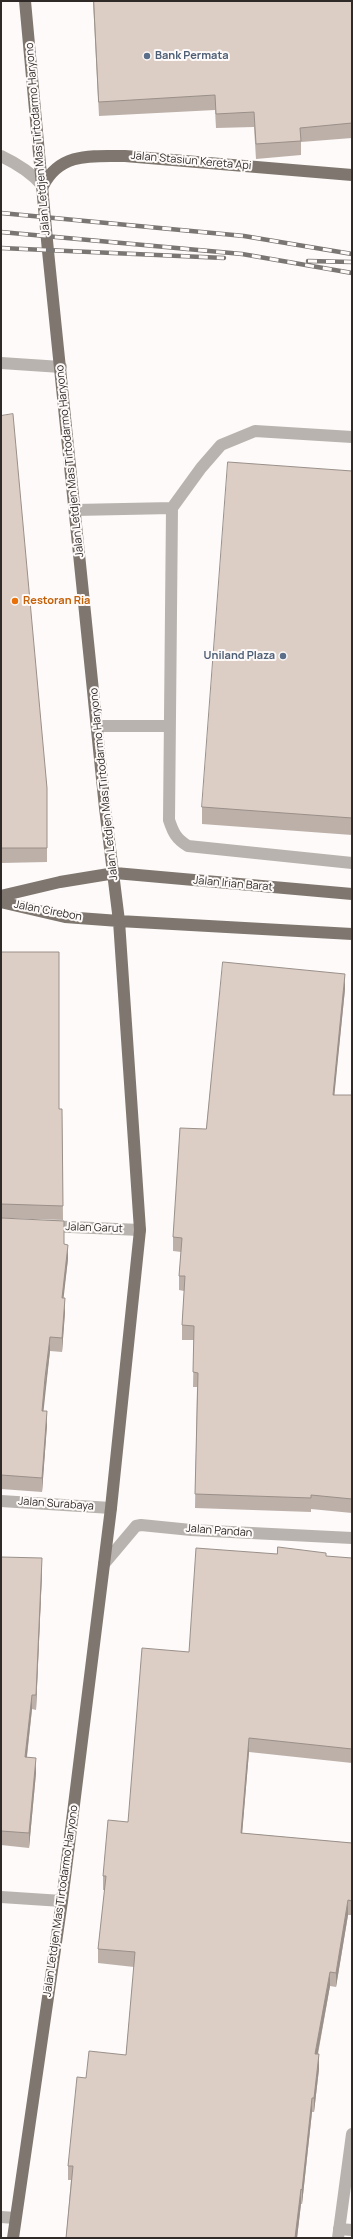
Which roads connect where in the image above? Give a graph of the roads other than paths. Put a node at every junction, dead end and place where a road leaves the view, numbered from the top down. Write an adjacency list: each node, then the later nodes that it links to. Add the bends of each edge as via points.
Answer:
1 (25, 1): 4 (main road, Jalan Letdjen Mas Tirtodarmo Haryono)
2 (1, 156): 4 (street, via 19,164)
3 (352, 176): 4 (main road, Jalan Stasiun Kereta Api, via 125,156 96,156 80,158 55,168)
4 (43, 186): 6 (main road, Jalan Letdjen Mas Tirtodarmo Haryono)
5 (1, 363): 6 (street)
6 (61, 368): 9 (main road, Jalan Letdjen Mas Tirtodarmo Haryono)
7 (352, 438): 8 (street, via 255,430 221,445)
8 (172, 508): 9 (street); 11 (street)
9 (75, 510): 10 (main road, Jalan Letdjen Mas Tirtodarmo Haryono)
10 (98, 726): 11 (street); 13 (main road, Jalan Letdjen Mas Tirtodarmo Haryono)
11 (169, 726): 12 (street, via 169,820 173,834 179,841 188,846)
12 (352, 863)
13 (114, 873): 14 (main road, Jalan Irian Barat); 15 (main road, Jalan Cirebon); 17 (main road, Jalan Letdjen Mas Tirtodarmo Haryono)
14 (352, 894)
15 (1, 896)
16 (1, 902): 17 (main road, Jalan Cirebon, via 65,916)
17 (119, 921): 18 (main road); 20 (main road, Jalan Letdjen Mas Tirtodarmo Haryono)
18 (352, 934)
19 (32, 1226): 20 (street, Jalan Garut)
20 (140, 1230): 22 (main road, Jalan Letdjen Mas Tirtodarmo Haryono)
21 (1, 1501): 22 (street, Jalan Surabaya)
22 (111, 1508): 24 (main road, Jalan Letdjen Mas Tirtodarmo Haryono)
23 (352, 1538): 24 (street, Jalan Pandan, via 191,1530 140,1524)
24 (104, 1564): 26 (main road, Jalan Letdjen Mas Tirtodarmo Haryono)
25 (1, 1897): 26 (street)
26 (62, 1901): 29 (main road, Jalan Letdjen Mas Tirtodarmo Haryono)
27 (352, 2134): 31 (street)
28 (1, 2217): 29 (street)
29 (15, 2218): 32 (main road, Jalan Letdjen Mas Tirtodarmo Haryono)
30 (352, 2230): 31 (street)
31 (339, 2234)
32 (13, 2238)

